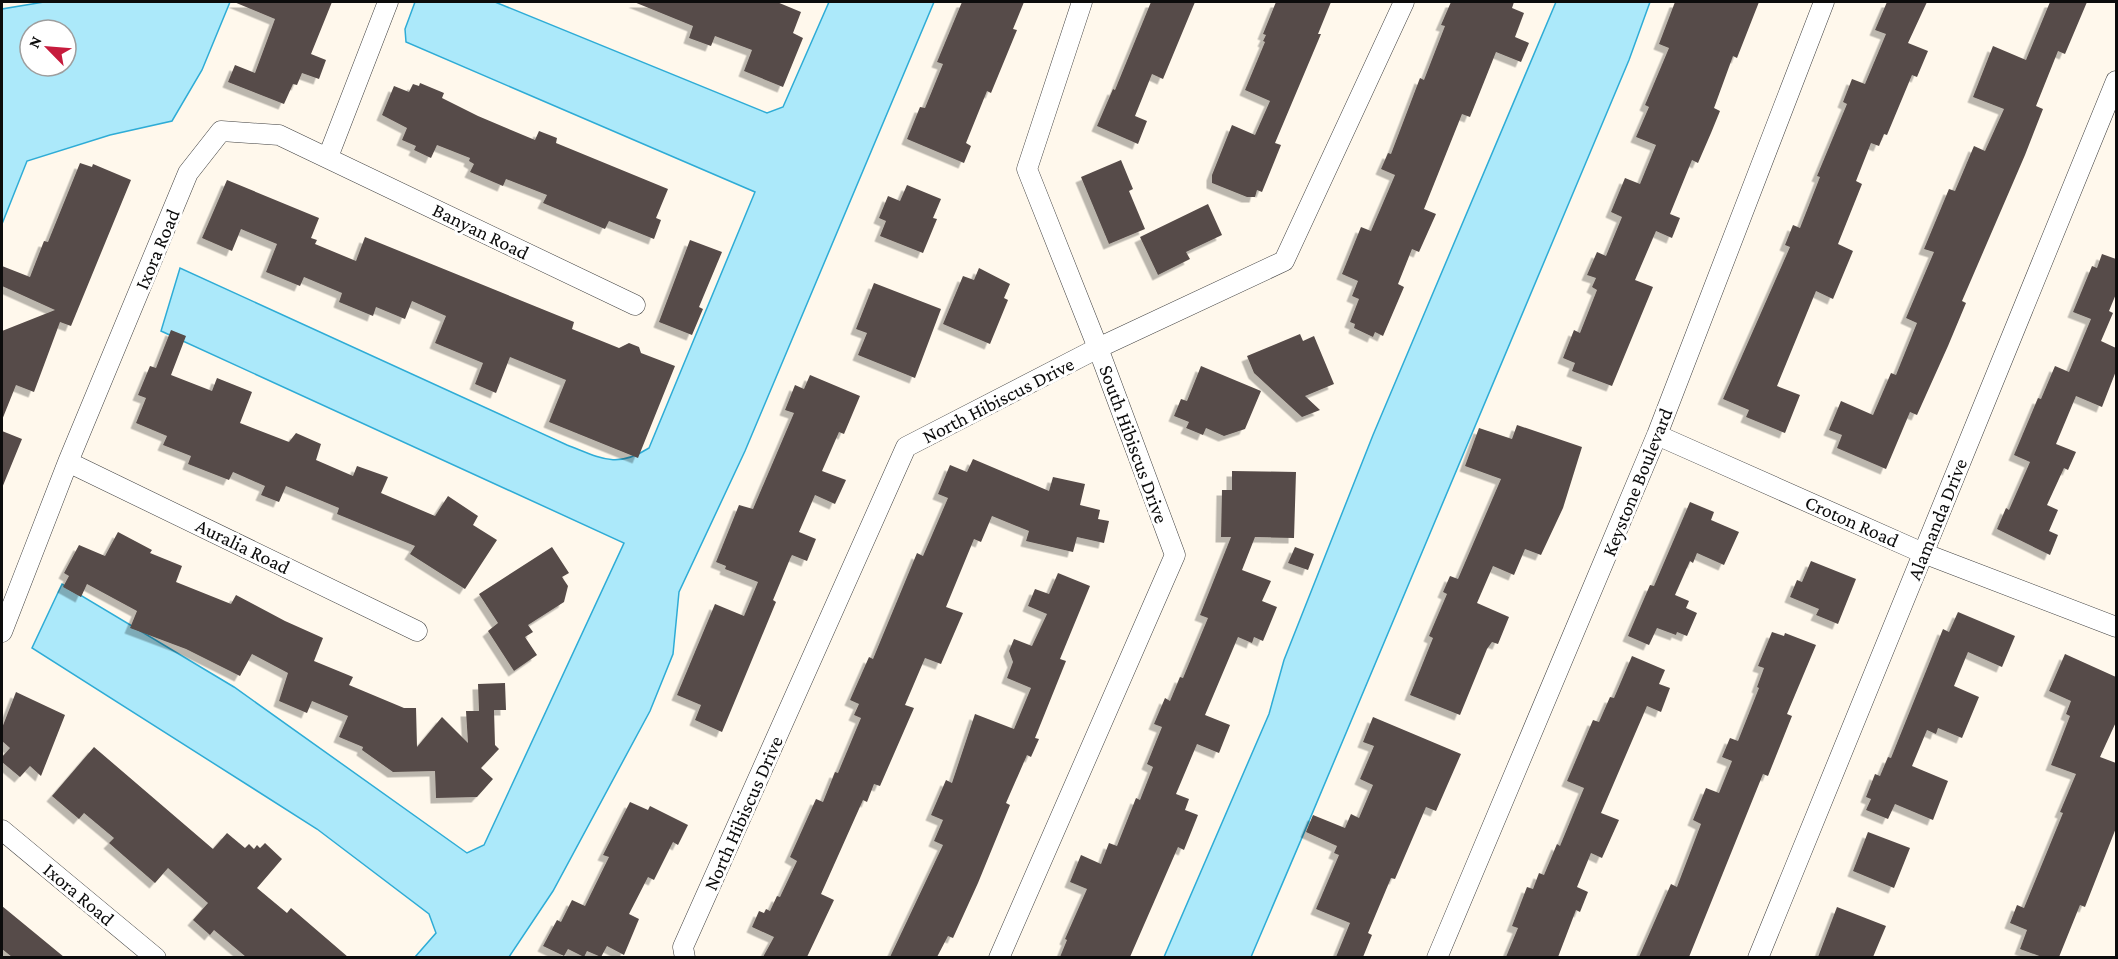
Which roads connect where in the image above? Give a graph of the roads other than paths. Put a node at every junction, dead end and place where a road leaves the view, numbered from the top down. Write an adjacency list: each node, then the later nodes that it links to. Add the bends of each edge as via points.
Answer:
1 (388, 2): 6 (street)
2 (1082, 2): 8 (street, via 1028,169)
3 (1404, 2): 8 (street, South Hibiscus Drive, via 1284,261)
4 (1824, 2): 9 (street, Keystone Boulevard)
5 (2116, 81): 11 (street, Alamanda Drive)
6 (328, 157): 7 (street, Banyan Road); 10 (street, Ixora Road, via 279,135 221,132 188,173)
7 (635, 305)
8 (1098, 348): 17 (street, North Hibiscus Drive, via 906,447 683,947); 18 (street, South Hibiscus Drive, via 1175,555)
9 (1657, 435): 11 (street, Croton Road); 19 (street, Keystone Boulevard)
10 (68, 462): 13 (street, Auralia Road); 14 (street, Ixora Road)
11 (1923, 553): 12 (street, Croton Road); 20 (street, Alamanda Drive)
12 (2116, 627)
13 (417, 631)
14 (2, 632)
15 (2, 830): 16 (street, Ixora Road)
16 (156, 957)
17 (686, 957)
18 (999, 957)
19 (1437, 957)
20 (1758, 957)

